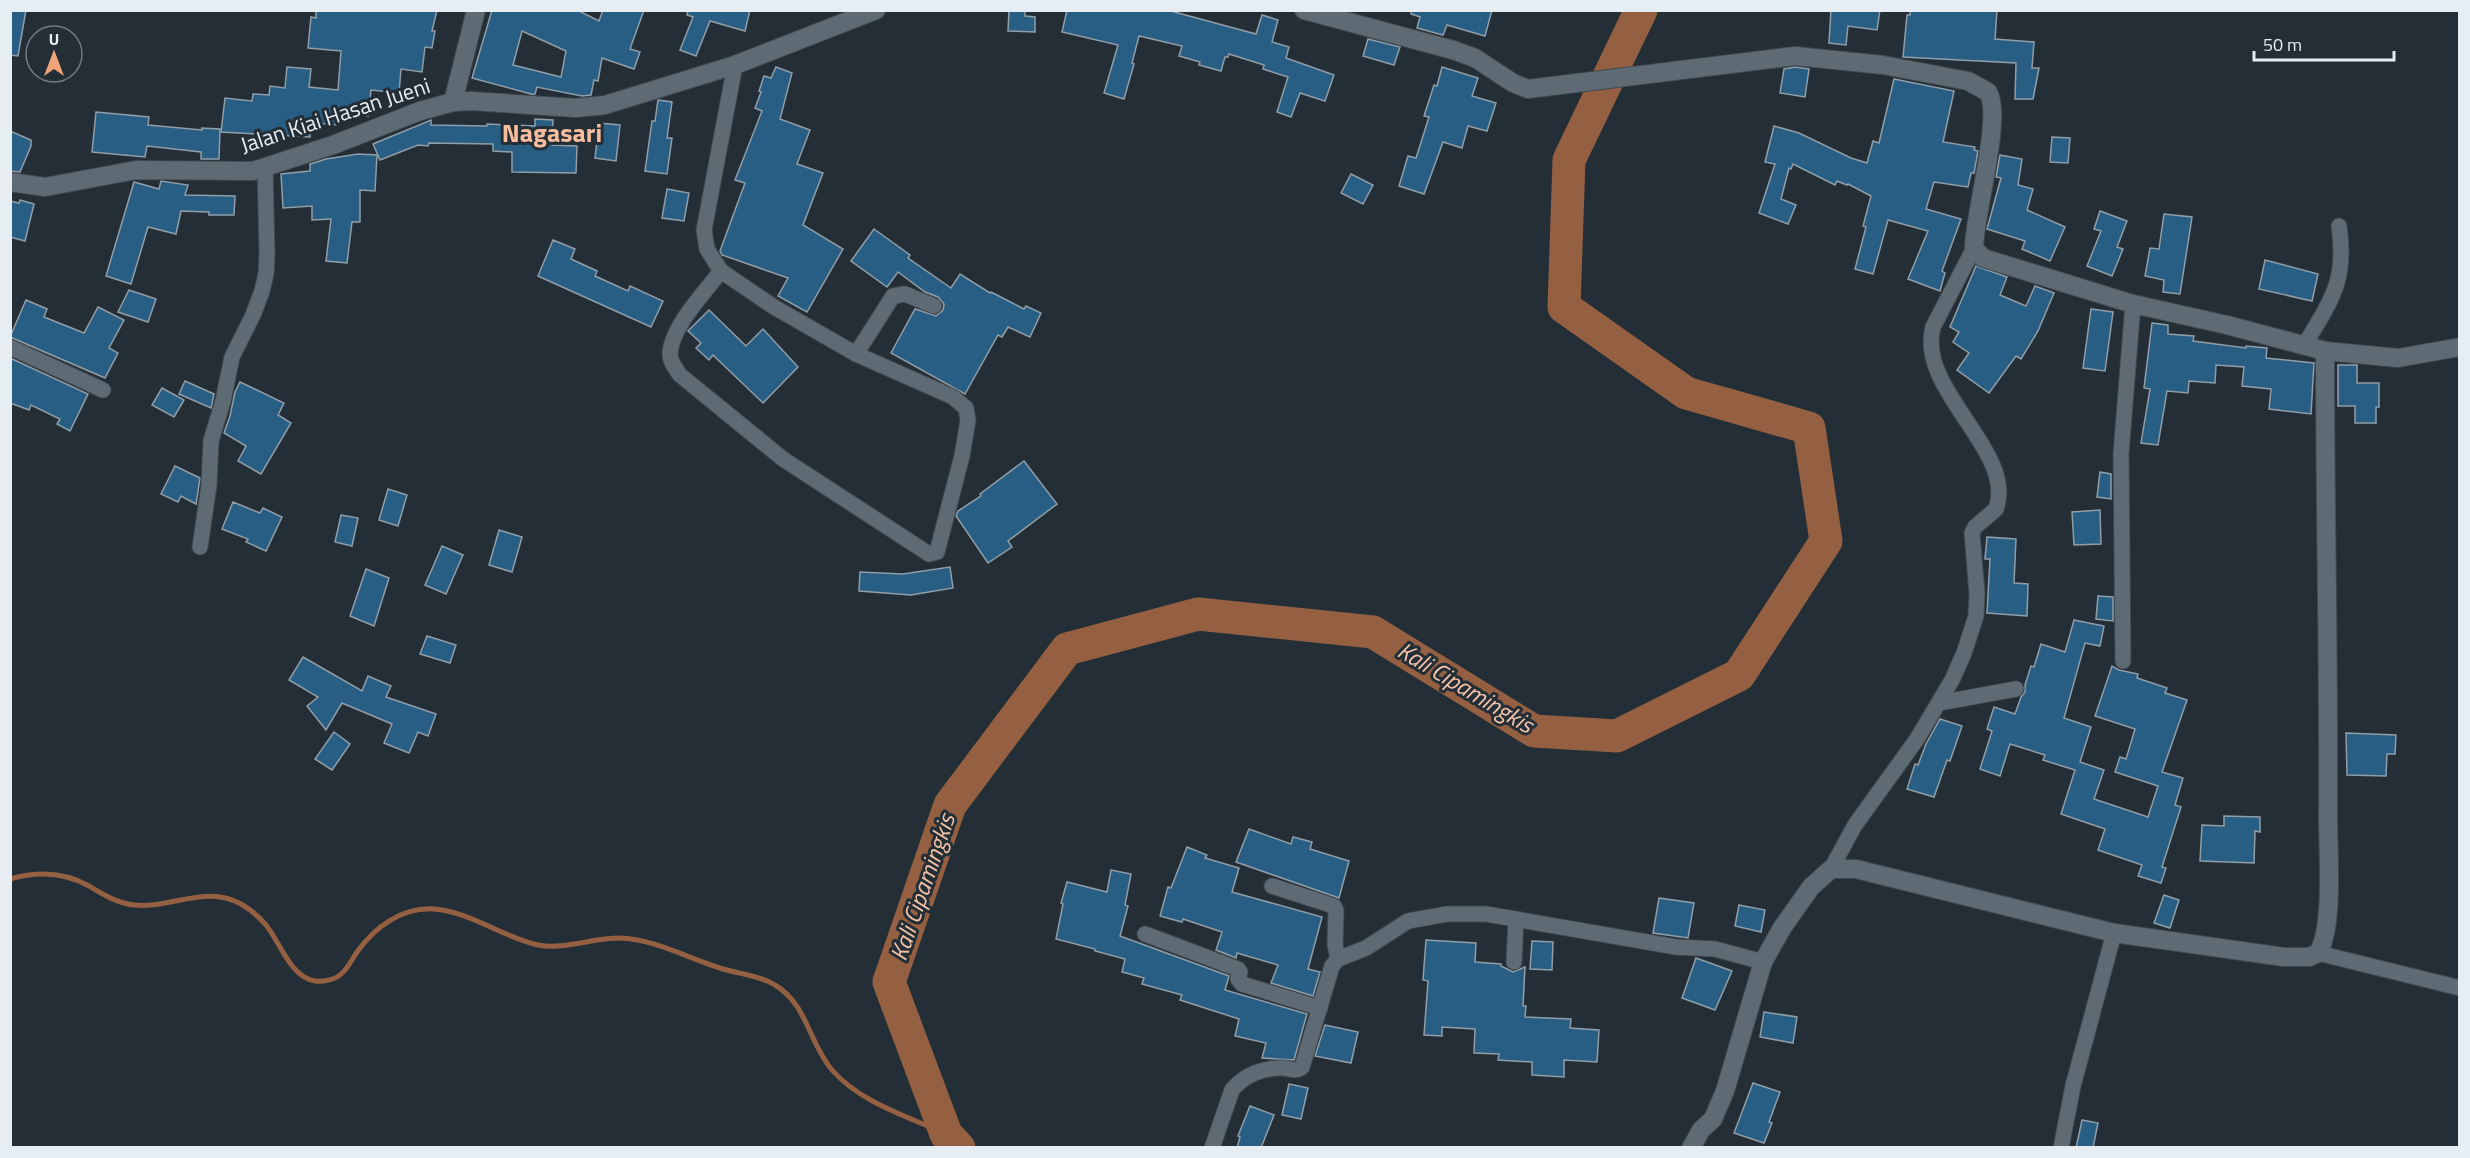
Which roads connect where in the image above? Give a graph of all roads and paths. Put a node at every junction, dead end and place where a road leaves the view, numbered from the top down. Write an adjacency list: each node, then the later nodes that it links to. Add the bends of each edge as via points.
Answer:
1 (476, 10): 5 (street)
2 (876, 10): 4 (street, Jalan Kiai Hasan Jueni)
3 (1304, 10): 9 (street, via 1453,50 1485,64 1519,86 1538,88 1814,57 1968,81 1984,88 1992,100 1989,158)
4 (735, 65): 5 (street, Jalan Kiai Hasan Jueni, via 591,107); 10 (street, via 704,230 707,249)
5 (453, 102): 6 (street, Jalan Kiai Hasan Jueni)
6 (265, 168): 7 (street, Jalan Kiai Hasan Jueni, via 240,172 136,170 45,187); 19 (street, via 266,273 256,307 232,357 213,430)
7 (10, 182)
8 (2339, 226): 13 (street, via 2339,282)
9 (1974, 248): 11 (street, via 1990,261); 22 (street, via 1933,327 1932,346 1951,396 1994,464 1999,498 1996,509 1972,531 1976,616 1964,653)
10 (721, 271): 17 (street, via 801,324); 17 (street, via 673,341 670,358 680,375 783,459 929,554 935,554 941,545 962,456 966,408 953,397)
11 (2133, 304): 13 (street); 20 (street, via 2121,454)
12 (934, 306): 17 (street, via 905,294 893,296)
13 (2304, 346): 16 (street)
14 (10, 347): 18 (street)
15 (2460, 347): 16 (street, via 2398,358)
16 (2325, 351): 28 (street, via 2328,834 2326,931)
17 (856, 354)
18 (103, 390)
19 (200, 547)
20 (2123, 661)
21 (2016, 689): 22 (street)
22 (1939, 703): 23 (street, via 1855,825)
23 (1832, 868): 26 (street, via 1856,870); 31 (street, via 1810,887)
24 (1272, 885): 29 (street, via 1334,906)
25 (1515, 919): 29 (street, via 1465,913 1408,921 1366,948); 30 (street); 31 (street, via 1676,947 1715,949)
26 (2114, 933): 28 (street, via 2284,957); 36 (street, via 2073,1086)
27 (1145, 934): 33 (street, via 1238,969 1242,984)
28 (2318, 953): 32 (street)
29 (1338, 959): 33 (street, via 1329,974)
30 (1514, 962)
31 (1763, 962): 35 (street, via 1725,1091 1713,1119)
32 (2460, 988)
33 (1320, 1008): 34 (street, via 1302,1067 1261,1071 1238,1083)
34 (1212, 1148)
35 (1691, 1148)
36 (2061, 1148)

